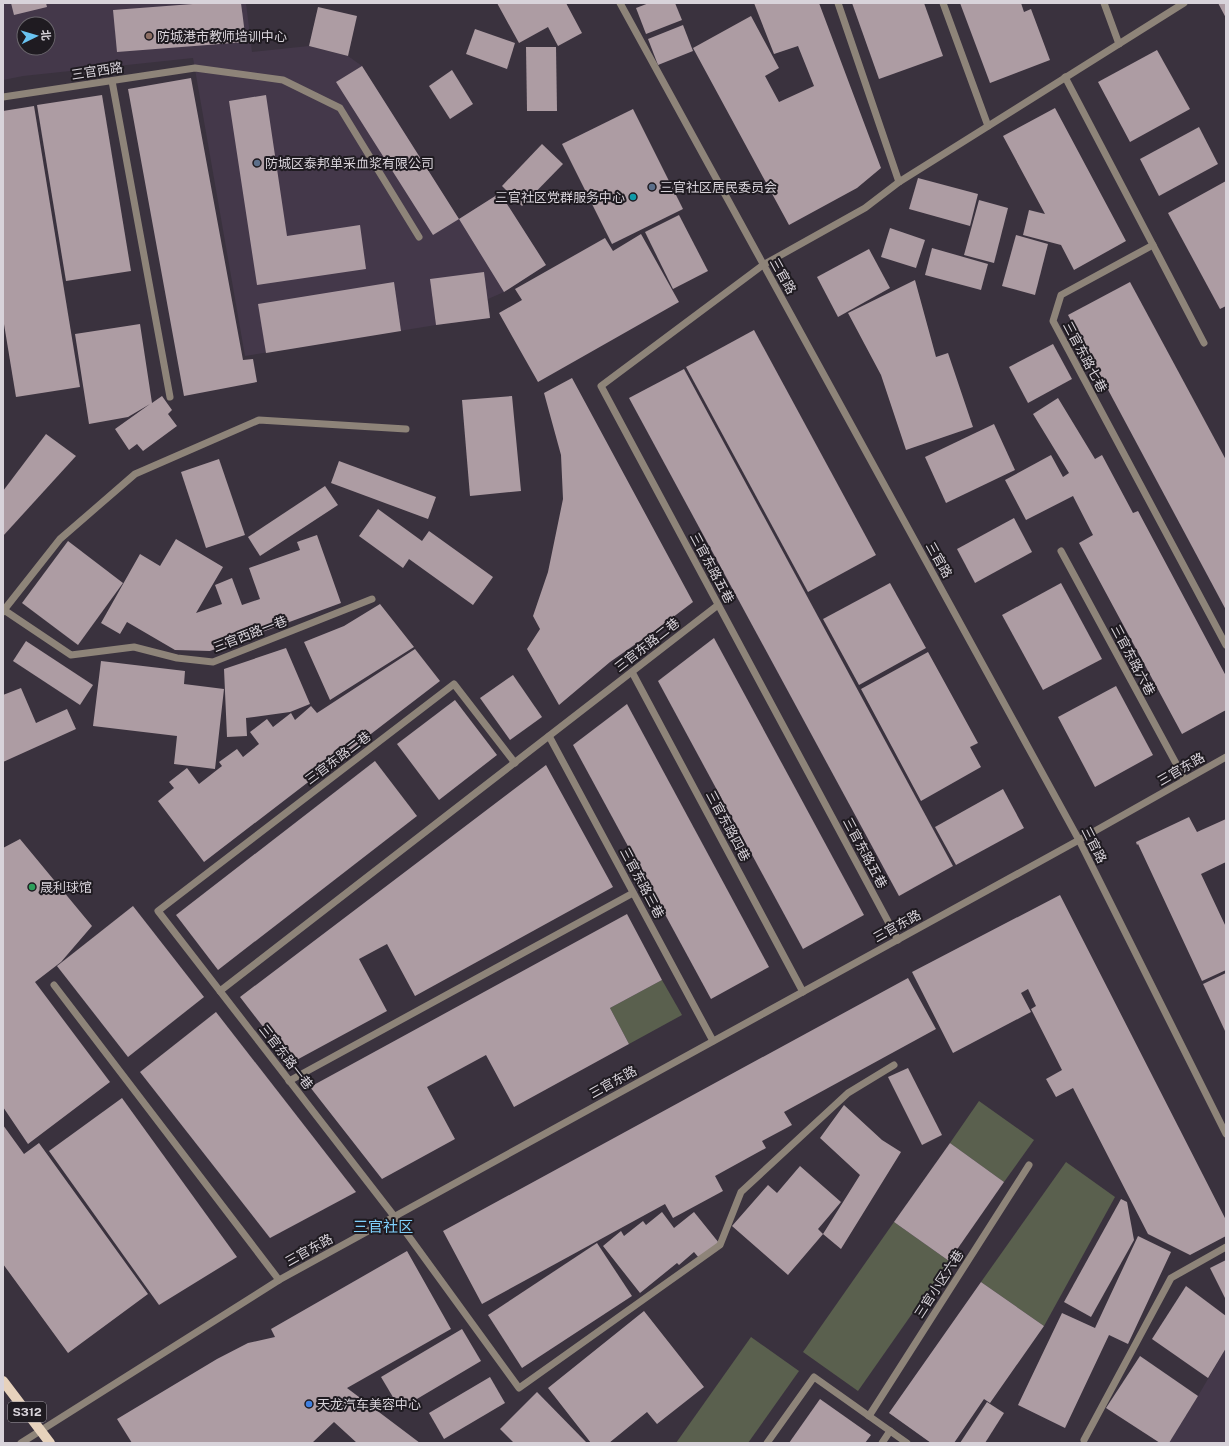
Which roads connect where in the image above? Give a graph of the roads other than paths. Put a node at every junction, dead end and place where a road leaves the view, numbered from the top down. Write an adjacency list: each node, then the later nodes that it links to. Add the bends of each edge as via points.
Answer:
1 (620, 3): 14 (street, 三官路)
2 (838, 3): 11 (street)
3 (943, 3): 10 (street)
4 (1104, 3): 6 (street)
5 (1184, 3): 6 (street)
6 (1119, 44): 7 (street)
7 (1065, 78): 10 (street); 13 (street)
8 (112, 81): 9 (street, 三官西路); 12 (street, 三官西路, via 195,68 283,80 340,108); 16 (street)
9 (3, 97)
10 (988, 126): 11 (street)
11 (899, 182): 14 (street, via 865,208)
12 (419, 237)
13 (1153, 245): 15 (street); 22 (street, 三官东路七巷, via 1061,295 1053,321)
14 (763, 265): 20 (street, 三官东路五巷, via 601,386); 28 (street, 三官路)
15 (1204, 343)
16 (170, 397)
17 (406, 428): 21 (street, via 259,420 135,474 60,539)
18 (1061, 551): 27 (street, 三官东路六巷)
19 (372, 599): 21 (street, 三官西路一巷, via 213,662 177,658 134,647 71,655)
20 (718, 605): 23 (street, 三官东路二巷); 31 (street, 三官东路五巷)
21 (4, 611)
22 (1226, 644)
23 (632, 672): 24 (street, 三官东路二巷); 34 (street, 三官东路四巷)
24 (549, 736): 26 (street, 三官东路二巷); 29 (street, 三官东路三巷)
25 (1226, 757): 27 (street, 三官东路)
26 (515, 763): 30 (street, 三官东路二巷, via 454,684); 33 (street, 三官东路二巷)
27 (1185, 780): 28 (street, 三官东路)
28 (1079, 840): 31 (street, 三官东路); 38 (street, 三官路)
29 (634, 893): 35 (street, 三官东路三巷); 37 (street)
30 (158, 912): 33 (street, 三官东路一巷)
31 (898, 940): 34 (street, 三官东路)
32 (54, 985): 42 (street)
33 (220, 991): 37 (street, 三官东路一巷)
34 (803, 992): 35 (street, 三官东路)
35 (713, 1041): 40 (street, 三官东路)
36 (894, 1065): 40 (street, 三官东路一巷, via 848,1092 741,1192 720,1245 518,1388)
37 (289, 1081): 40 (street, 三官东路一巷)
38 (1226, 1134)
39 (1029, 1165): 44 (street, 三官小区六巷)
40 (394, 1216): 42 (street, 三官东路)
41 (1226, 1247): 47 (street, via 1171,1278)
42 (279, 1280): 45 (street, 三官东路)
43 (3, 1381): 45 (main road, S312)
44 (869, 1416): 46 (street); 50 (street, via 814,1377)
45 (40, 1430): 48 (street, 三官东路); 49 (main road, S312)
46 (890, 1431): 51 (street); 52 (street)
47 (1084, 1440)
48 (21, 1443)
49 (50, 1443)
50 (767, 1443)
51 (882, 1443)
52 (907, 1443)

